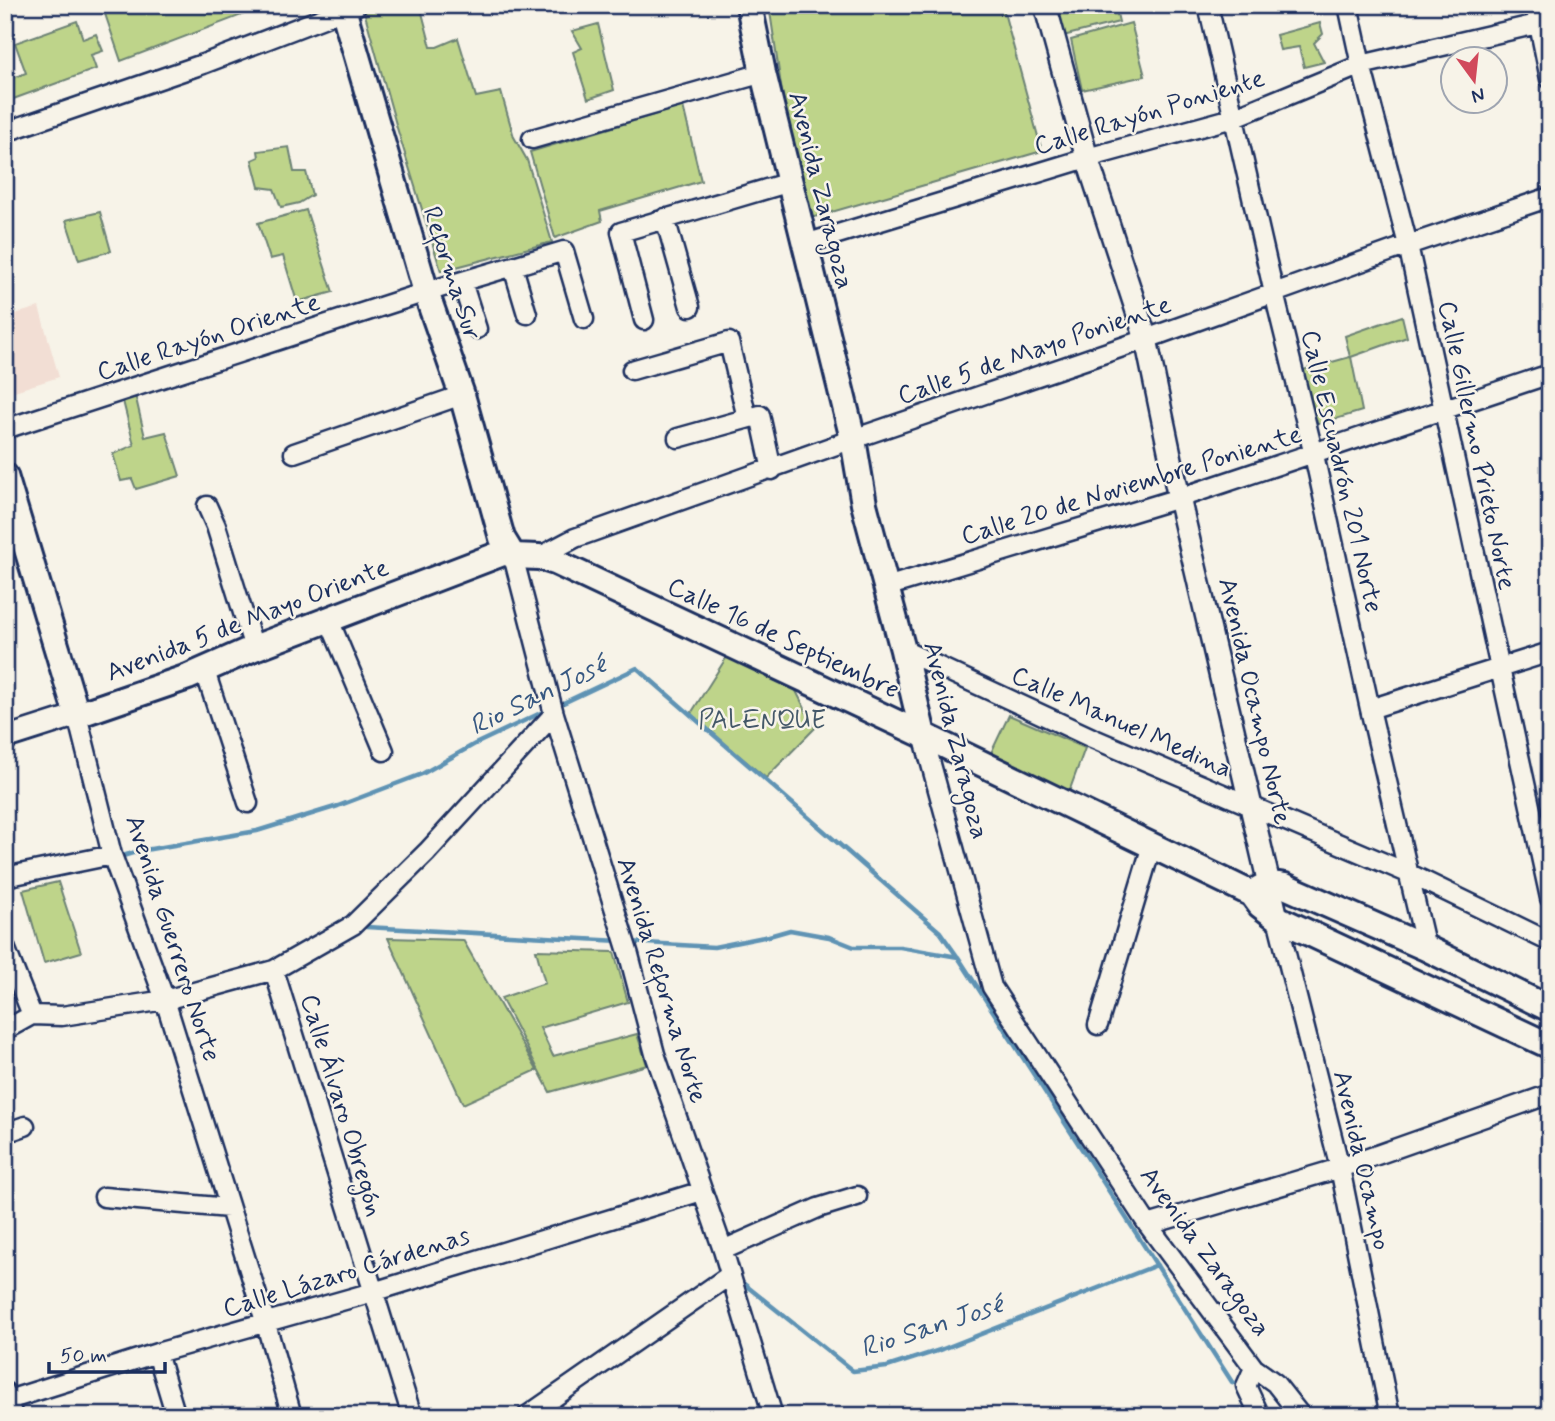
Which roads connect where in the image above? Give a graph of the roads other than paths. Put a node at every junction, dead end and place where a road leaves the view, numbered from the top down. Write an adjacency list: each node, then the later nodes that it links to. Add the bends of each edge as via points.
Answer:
1 (749, 5): 9 (main road, Avenida Zaragoza)
2 (1045, 5): 14 (street)
3 (1208, 5): 11 (street, Calle Escuadrón 201 Norte)
4 (1349, 5): 8 (street, Calle Gillermo Prieto Norte)
5 (1535, 5): 7 (street)
6 (348, 7): 12 (street, via 203,64); 22 (main road, Reforma Sur)
7 (1544, 23): 8 (street, Calle Rayón Poniente); 10 (street)
8 (1361, 65): 11 (street, Calle Rayón Poniente); 19 (street, Calle Gillermo Prieto Norte)
9 (763, 73): 13 (street); 15 (main road, Avenida Zaragoza)
10 (1550, 79)
11 (1233, 118): 14 (street, Calle Rayón Poniente); 23 (street, Calle Escuadrón 201 Norte)
12 (5, 132)
13 (531, 139)
14 (1087, 158): 18 (street, Calle Rayón Poniente); 29 (street)
15 (790, 182): 17 (street); 18 (main road, Avenida Zaragoza)
16 (1550, 197): 19 (street, Calle 5 de Mayo Poniente)
17 (665, 218): 24 (street); 27 (street, via 621,232)
18 (805, 244): 37 (main road, Avenida Zaragoza)
19 (1408, 245): 23 (street, Calle 5 de Mayo Poniente); 33 (street, Calle Gillermo Prieto Norte)
20 (513, 267): 21 (street, Calle Rayón Oriente); 25 (street); 26 (street, Calle Rayón Oriente, via 564,251)
21 (462, 282): 22 (street, Calle Rayón Oriente); 28 (street)
22 (426, 292): 32 (main road, Reforma Sur); 35 (street, Calle Rayón Oriente)
23 (1274, 293): 29 (street, Calle 5 de Mayo Poniente); 39 (street, Calle Escuadrón 201 Norte)
24 (690, 307)
25 (527, 314)
26 (584, 319)
27 (644, 320)
28 (477, 329)
29 (1146, 340): 37 (street, Calle 5 de Mayo Poniente); 42 (street)
30 (632, 370): 34 (street, via 729,342)
31 (1550, 374): 33 (street, Calle 20 de Noviembre Poniente)
32 (462, 395): 38 (street); 44 (main road, Reforma Sur, via 502,538)
33 (1443, 411): 39 (street, Calle 20 de Noviembre Poniente); 51 (street, Calle Gillermo Prieto Norte)
34 (747, 418): 36 (street); 40 (street, via 760,415)
35 (5, 429)
36 (678, 438)
37 (853, 439): 40 (street, Calle 5 de Mayo Poniente); 46 (main road, Avenida Zaragoza)
38 (295, 453)
39 (1314, 454): 42 (street, Calle 20 de Noviembre Poniente); 53 (street, Calle Escuadrón 201 Norte)
40 (772, 470): 45 (street, Calle 5 de Mayo Poniente, via 575,538)
41 (5, 477): 55 (main road, Avenida Guerrero Norte)
42 (1179, 498): 46 (street, Calle 20 de Noviembre Poniente); 60 (street, Avenida Ocampo Norte)
43 (207, 506): 48 (street)
44 (511, 553): 45 (main road, Calle 16 de Septiembre); 47 (main road, Avenida 5 de Mayo Oriente); 54 (street, Avenida Reforma Norte)
45 (539, 557): 56 (main road, Calle 16 de Septiembre)
46 (886, 587): 49 (main road, Avenida Zaragoza)
47 (329, 620): 48 (main road, Avenida 5 de Mayo Oriente); 58 (street)
48 (254, 648): 52 (main road, Avenida 5 de Mayo Oriente)
49 (903, 650): 56 (main road, Avenida Zaragoza); 60 (street, Calle Manuel Medina)
50 (1550, 652): 51 (street)
51 (1501, 669): 53 (street); 66 (street, Calle Gillermo Prieto Norte)
52 (205, 671): 55 (main road, Avenida 5 de Mayo Oriente); 59 (street)
53 (1370, 709): 63 (street, Calle Escuadrón 201 Norte)
54 (554, 714): 71 (street, via 353,925); 83 (street, Avenida Reforma Norte)
55 (77, 715): 57 (street, Avenida 5 de Mayo Oriente); 62 (street, Avenida Guerrero Norte)
56 (923, 735): 61 (main road, Calle 16 de Septiembre); 87 (street, Avenida Zaragoza, via 992,987)
57 (5, 738)
58 (384, 751)
59 (248, 803)
60 (1253, 807): 63 (street, Calle Manuel Medina); 65 (street, Avenida Ocampo Norte)
61 (1152, 845): 65 (main road, Calle 16 de Septiembre); 76 (street)
62 (112, 855): 64 (street); 73 (street, Avenida Guerrero Norte)
63 (1410, 874): 68 (street, Calle Manuel Medina); 70 (street, Calle Escuadrón 201 Norte)
64 (5, 877)
65 (1261, 889): 67 (main road, Calle 16 de Septiembre, via 1260,905); 70 (main road, Calle 16 de Septiembre, via 1285,886)
66 (1550, 898)
67 (1277, 918): 78 (main road, Calle 16 de Septiembre); 82 (street, Avenida Ocampo)
68 (1550, 942)
69 (5, 947): 72 (street)
70 (1426, 948): 74 (main road, Calle 16 de Septiembre)
71 (274, 970): 73 (street); 90 (street, Calle Álvaro Obregón)
72 (13, 988): 75 (street)
73 (165, 1000): 75 (street, via 75,1015); 86 (street, Avenida Guerrero Norte)
74 (1550, 1009)
75 (32, 1015): 77 (street)
76 (1098, 1025)
77 (5, 1030)
78 (1550, 1046)
79 (1550, 1094): 82 (street)
80 (25, 1126): 81 (street)
81 (5, 1133)
82 (1340, 1168): 87 (street); 102 (street, Avenida Ocampo)
83 (702, 1191): 88 (street, Avenida Reforma Norte); 90 (street, Calle Lázaro Cárdenas)
84 (857, 1196): 88 (street)
85 (104, 1197): 86 (street)
86 (229, 1208): 91 (street, Avenida Guerrero Norte)
87 (1148, 1225): 93 (street, Avenida Zaragoza)
88 (723, 1250): 89 (street, Avenida Reforma Norte)
89 (730, 1275): 98 (street); 99 (street, Avenida Reforma Norte)
90 (373, 1292): 91 (street, Calle Lázaro Cárdenas); 97 (street, Calle Álvaro Obregón)
91 (265, 1324): 92 (street, Calle Lázaro Cárdenas); 96 (street, Avenida Guerrero Norte)
92 (157, 1353): 94 (street, Calle Lázaro Cárdenas); 95 (street)
93 (1254, 1368): 100 (street, Avenida Zaragoza, via 1246,1386); 101 (street, via 1275,1383)
94 (8, 1402)
95 (176, 1416)
96 (292, 1416)
97 (412, 1416)
98 (527, 1416)
99 (773, 1416)
100 (1260, 1416)
101 (1301, 1416)
102 (1390, 1416)

